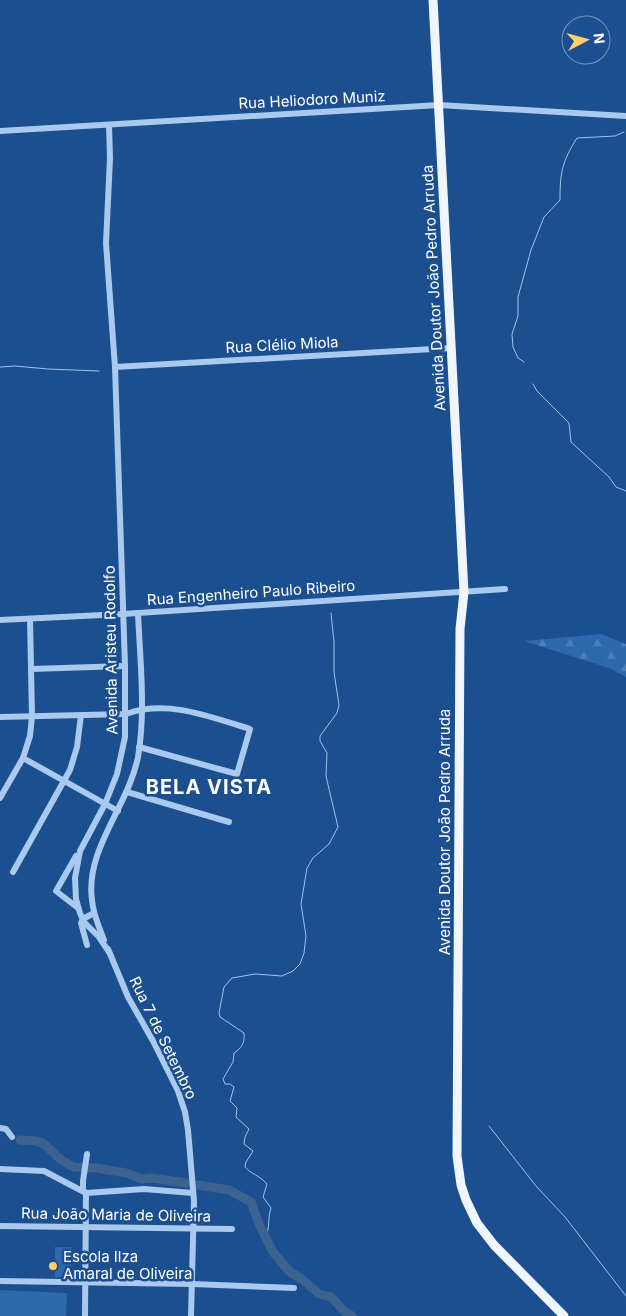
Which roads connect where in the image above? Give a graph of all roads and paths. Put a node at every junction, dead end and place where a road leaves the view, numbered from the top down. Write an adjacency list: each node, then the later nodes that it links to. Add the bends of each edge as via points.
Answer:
1 (433, 0): 2 (main road, Avenida Doutor João Pedro Arruda)
2 (439, 106): 3 (street, Rua Heliodoro Muniz); 4 (street, Rua Heliodoro Muniz); 6 (main road, Avenida Doutor João Pedro Arruda)
3 (626, 116)
4 (109, 125): 5 (street, Rua Heliodoro Muniz); 7 (street, Avenida Aristeu Rodolfo, via 106,243)
5 (0, 131)
6 (451, 348): 7 (street, Rua Clélio Miola); 9 (main road, Avenida Doutor João Pedro Arruda, via 463,574 460,588)
7 (115, 367): 11 (street, Avenida Aristeu Rodolfo)
8 (504, 589): 9 (street, Rua Engenheiro Paulo Ribeiro)
9 (464, 592): 10 (street, Rua Engenheiro Paulo Ribeiro); 52 (main road, Avenida Doutor João Pedro Arruda, via 458,604 457,1156 466,1200 485,1234)
10 (138, 613): 11 (street, Rua Engenheiro Paulo Ribeiro); 16 (street, Avenida Aristeu Rodolfo)
11 (123, 614): 12 (street, Rua Engenheiro Paulo Ribeiro); 14 (street, Avenida Aristeu Rodolfo)
12 (30, 619): 13 (street, Rua Engenheiro Paulo Ribeiro); 15 (street)
13 (0, 620)
14 (125, 666): 15 (street); 17 (street, Avenida Aristeu Rodolfo)
15 (31, 669): 19 (street)
16 (141, 708): 17 (street); 21 (street, Avenida Aristeu Rodolfo); 21 (street, via 184,710 250,729 237,774)
17 (126, 714): 18 (street); 26 (street, Avenida Aristeu Rodolfo, via 121,762)
18 (81, 715): 19 (street); 23 (street, via 74,758)
19 (32, 716): 20 (street); 22 (street, via 30,736)
20 (0, 717)
21 (139, 747): 24 (street, Avenida Aristeu Rodolfo)
22 (22, 758): 23 (street); 25 (street)
23 (64, 781): 26 (street); 30 (street)
24 (127, 792): 27 (street, Avenida Aristeu Rodolfo); 28 (street)
25 (0, 798)
26 (105, 804): 27 (street); 29 (street, Avenida Aristeu Rodolfo)
27 (118, 811): 32 (street, Avenida Aristeu Rodolfo, via 95,860 91,890)
28 (229, 822)
29 (84, 842): 31 (street, Avenida Aristeu Rodolfo, via 76,866); 31 (street, via 56,891)
30 (13, 872)
31 (78, 908): 33 (street, Avenida Aristeu Rodolfo)
32 (94, 913): 33 (street); 35 (street, Avenida Aristeu Rodolfo)
33 (82, 919): 34 (street, via 81,928); 35 (street, Avenida Aristeu Rodolfo)
34 (87, 945)
35 (109, 952): 40 (street, Rua 7 de Setembro, via 128,997 184,1105)
36 (0, 1128): 37 (street, via 6,1129)
37 (12, 1137)
38 (87, 1154): 41 (street, via 82,1186)
39 (0, 1169): 41 (street, via 44,1171)
40 (193, 1192): 41 (street, via 144,1189); 44 (street, Rua 7 de Setembro)
41 (86, 1193): 43 (street)
42 (0, 1226): 43 (street, Rua João Maria de Oliveira)
43 (86, 1227): 44 (street, Rua João Maria de Oliveira); 47 (street)
44 (194, 1229): 45 (street, Rua João Maria de Oliveira); 48 (street, Rua 7 de Setembro)
45 (232, 1229)
46 (0, 1281): 47 (street)
47 (86, 1283): 48 (street); 50 (street)
48 (192, 1284): 49 (street); 51 (street, Rua 7 de Setembro)
49 (294, 1288)
50 (85, 1316)
51 (191, 1316)
52 (564, 1316)

